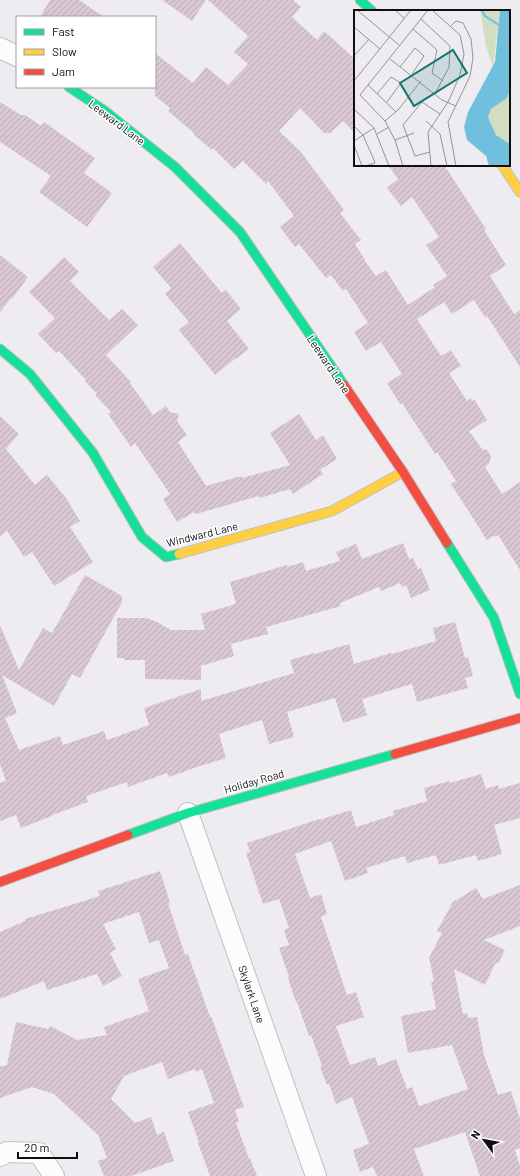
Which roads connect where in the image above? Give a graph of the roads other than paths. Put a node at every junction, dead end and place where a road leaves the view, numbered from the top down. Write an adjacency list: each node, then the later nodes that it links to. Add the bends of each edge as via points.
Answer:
1 (360, 0): 2 (street)
2 (371, 10)
3 (0, 48): 4 (street)
4 (16, 56)
5 (70, 88): 9 (street, Leeward Lane, via 105,111 175,167 240,232)
6 (503, 166): 7 (street)
7 (520, 192)
8 (0, 349): 9 (street, Windward Lane, via 35,380 92,453 142,537 166,557 332,511)
9 (403, 472): 10 (street, Leeward Lane, via 494,618)
10 (520, 694)
11 (520, 718): 12 (street, Holiday Road)
12 (188, 813): 13 (street, Holiday Road); 16 (street, Skylark Lane)
13 (0, 882)
14 (0, 1156): 15 (street, via 7,1152 39,1153)
15 (54, 1176)
16 (316, 1176)

